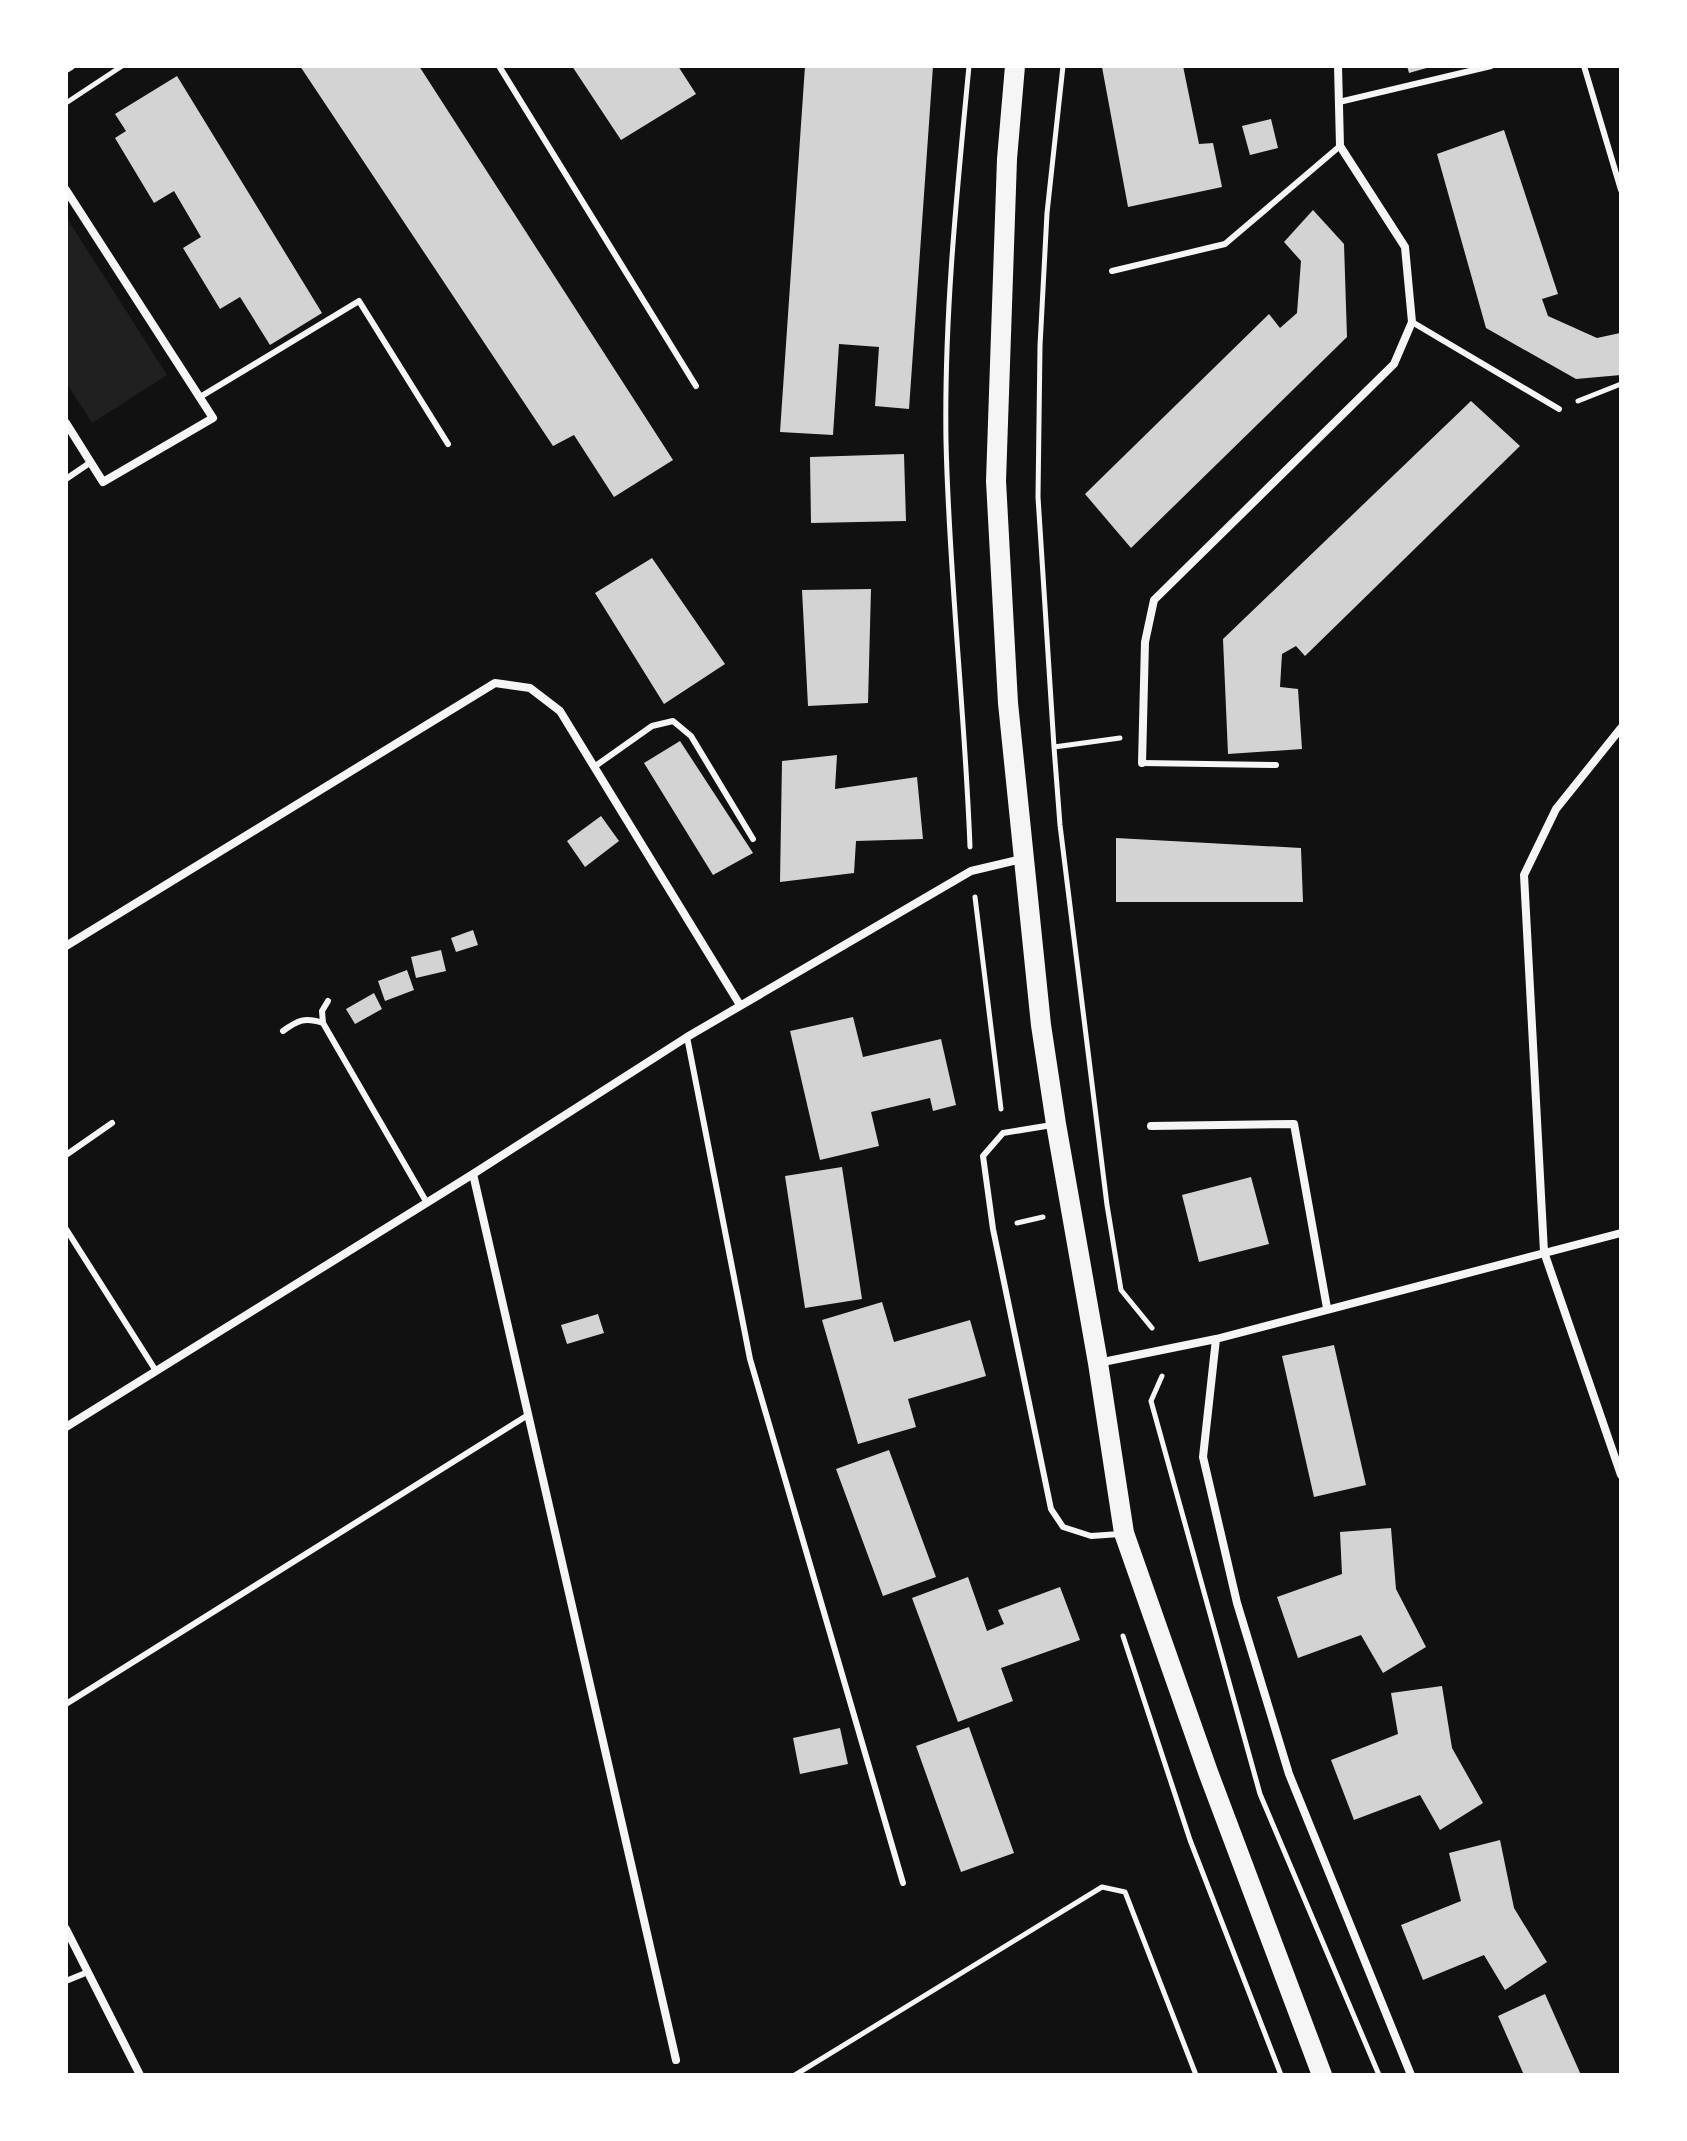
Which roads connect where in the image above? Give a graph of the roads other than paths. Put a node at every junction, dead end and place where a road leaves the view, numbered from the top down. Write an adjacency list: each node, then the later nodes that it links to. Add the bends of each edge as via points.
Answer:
1 (71, 66): 7 (street)
2 (499, 66): 14 (lane)
3 (1015, 66): 26 (main road, via 996,481 1008,703)
4 (1338, 66): 8 (street)
5 (1491, 66): 8 (lane)
6 (1584, 66): 11 (lane)
7 (66, 69)
8 (1339, 102): 9 (street)
9 (1340, 146): 12 (lane, via 1225,244); 13 (street, via 1405,247)
10 (66, 190): 15 (street)
11 (1621, 190)
12 (1112, 271)
13 (1412, 322): 16 (lane); 22 (street, via 1394,364 1154,600 1145,642)
14 (696, 386)
15 (200, 397): 18 (lane, via 359,301); 19 (street, via 213,418 103,482)
16 (1559, 409)
17 (66, 423): 19 (street)
18 (448, 444)
19 (91, 462): 20 (lane)
20 (66, 479)
21 (1621, 728): 41 (street, via 1556,809 1524,875)
22 (1142, 763): 23 (lane)
23 (1276, 765)
24 (594, 767): 25 (lane, via 652,726 673,721 691,736); 27 (street, via 560,711 530,688 495,683); 29 (street)
25 (753, 839)
26 (1024, 859): 29 (street, via 971,871); 34 (main road)
27 (66, 946)
28 (328, 1001): 30 (lane)
29 (740, 1005): 32 (street)
30 (323, 1023): 31 (lane, via 298,1020); 38 (lane)
31 (283, 1031)
32 (687, 1037): 37 (street); 51 (lane, via 750,1359)
33 (112, 1123): 36 (lane)
34 (1056, 1124): 44 (main road); 49 (lane, via 1003,1133 983,1156 993,1229 1051,1509 1063,1527 1077,1532)
35 (1151, 1126): 42 (street, via 1294,1124)
36 (66, 1155)
37 (473, 1174): 38 (street); 46 (street)
38 (427, 1203): 45 (street)
39 (66, 1229): 45 (lane)
40 (1621, 1233): 41 (street)
41 (1544, 1252): 42 (street); 48 (street)
42 (1327, 1308): 43 (street)
43 (1216, 1339): 44 (street); 58 (street, via 1203,1457 1237,1603 1289,1774)
44 (1098, 1363): 49 (main road)
45 (156, 1371): 47 (street)
46 (528, 1415): 50 (lane); 55 (street)
47 (66, 1427)
48 (1621, 1475)
49 (1124, 1533): 57 (main road)
50 (66, 1704)
51 (903, 1883)
52 (66, 1929): 53 (street)
53 (88, 1972): 54 (lane); 56 (street)
54 (66, 1981)
55 (676, 2060)
56 (140, 2075)
57 (1322, 2075)
58 (1411, 2075)

